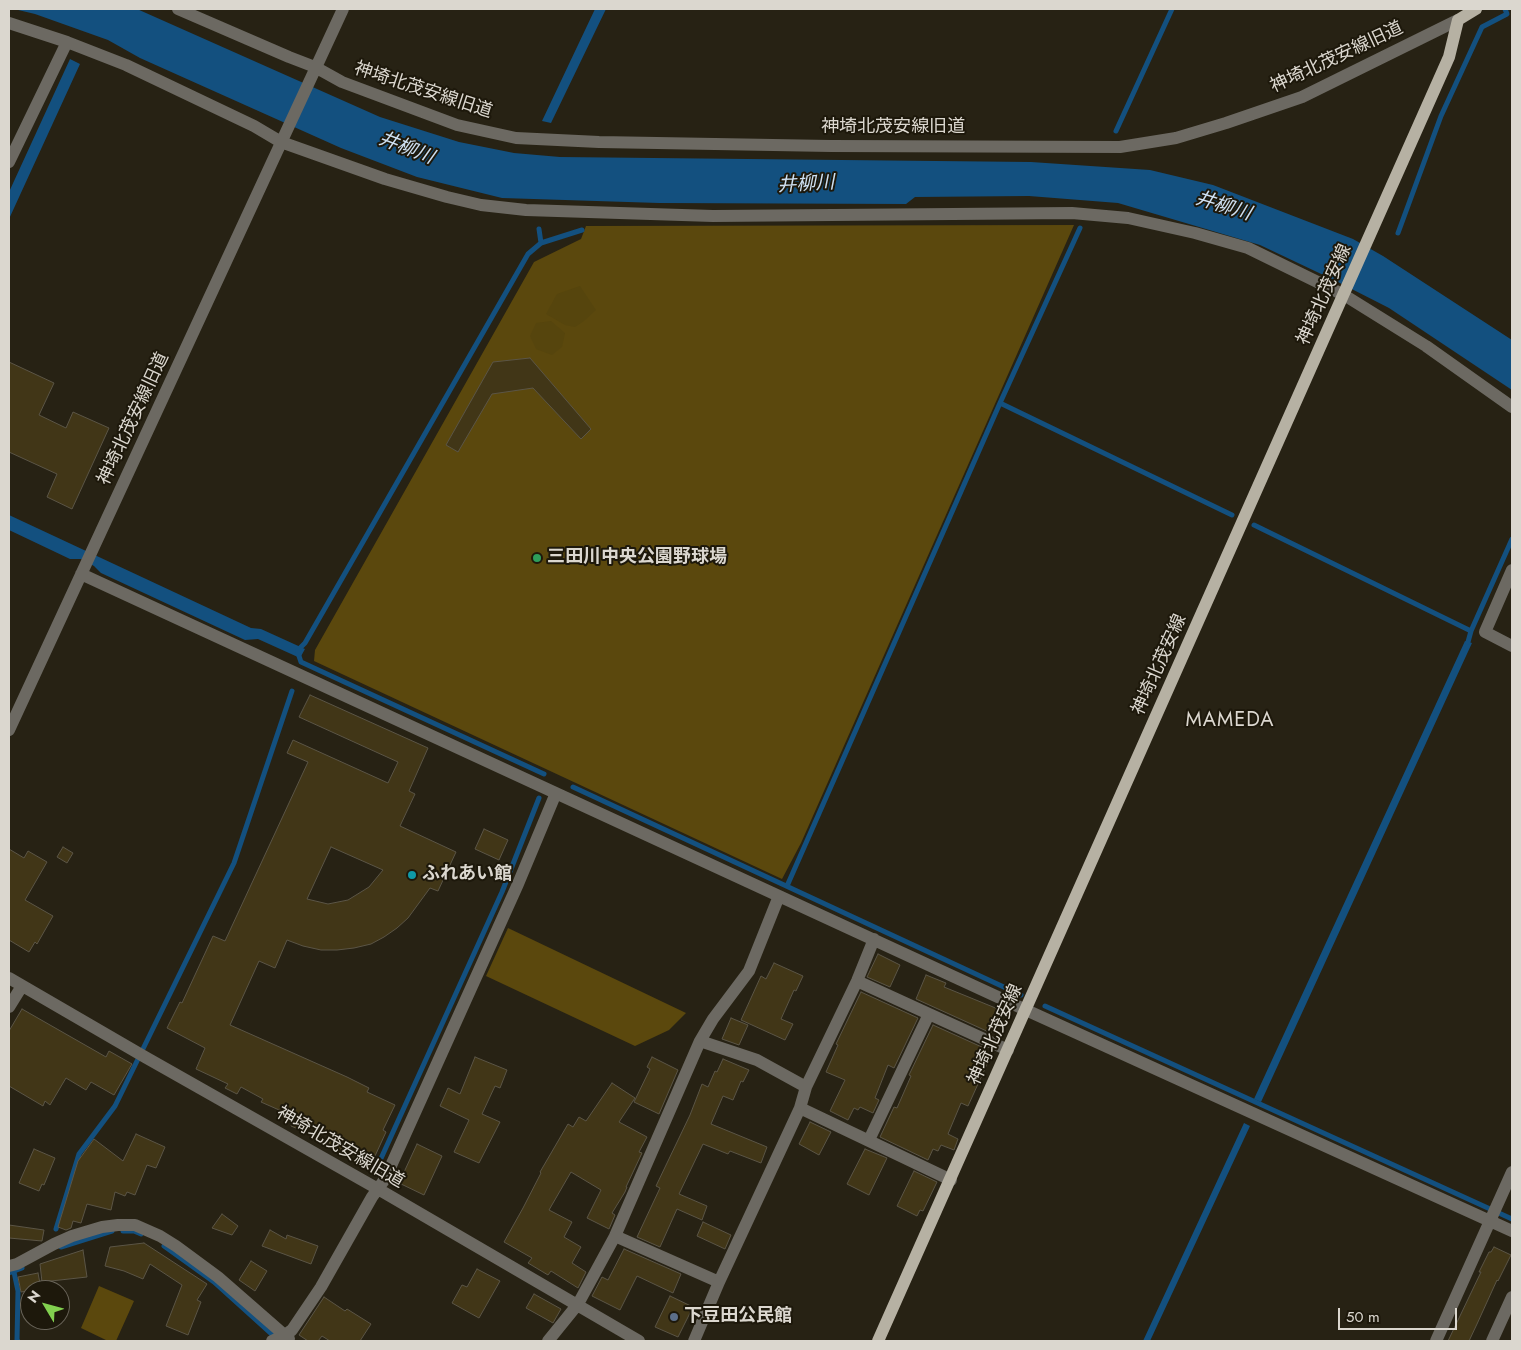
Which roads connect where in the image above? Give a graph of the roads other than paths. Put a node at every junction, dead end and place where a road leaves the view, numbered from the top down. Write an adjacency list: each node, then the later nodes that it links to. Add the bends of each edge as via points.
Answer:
1 (178, 9): 7 (street, 神埼北茂安線旧道, via 289,57)
2 (343, 9): 7 (street)
3 (1476, 9): 4 (main road)
4 (1458, 20): 7 (street, 神埼北茂安線旧道, via 1302,97 1176,138 1120,147 831,146 516,138 457,125); 10 (main road, 神埼北茂安線, via 1450,57)
5 (9, 23): 6 (street)
6 (67, 42): 8 (street, via 126,65 254,126); 9 (street)
7 (313, 73): 8 (street, 神埼北茂安線旧道)
8 (284, 136): 10 (street, via 386,179 481,205 526,210 713,216 1072,213 1128,218 1248,248); 12 (street, 神埼北茂安線旧道)
9 (9, 162)
10 (1344, 295): 11 (street, via 1426,346); 23 (main road, 神埼北茂安線)
11 (1512, 407)
12 (86, 564): 15 (street, 神埼北茂安線旧道); 16 (street)
13 (1512, 570): 14 (street, via 1485,632)
14 (1512, 646)
15 (9, 730)
16 (556, 793): 17 (street); 32 (street, via 389,1171)
17 (779, 896): 18 (street); 25 (street, via 749,971)
18 (874, 940): 20 (street); 23 (street)
19 (9, 978): 21 (street, 神埼北茂安線旧道)
20 (858, 981): 24 (street); 27 (street)
21 (22, 986): 22 (street); 32 (street, 神埼北茂安線旧道)
22 (9, 1007)
23 (1026, 1010): 26 (main road, 神埼北茂安線); 33 (street)
24 (929, 1014): 26 (street); 29 (street)
25 (700, 1041): 27 (street, via 757,1060); 35 (street)
26 (1008, 1050): 31 (main road, 神埼北茂安線)
27 (806, 1087): 28 (street)
28 (800, 1108): 29 (street); 37 (street)
29 (869, 1140): 31 (street)
30 (1512, 1172): 33 (street)
31 (951, 1180): 45 (main road, 神埼北茂安線)
32 (378, 1189): 39 (street, 神埼北茂安線旧道); 41 (street, via 321,1287 292,1330)
33 (1491, 1222): 34 (street); 46 (street)
34 (1512, 1231)
35 (615, 1236): 37 (street); 39 (street)
36 (9, 1266): 41 (street, via 72,1236 102,1227 135,1225 176,1246 218,1277)
37 (719, 1282): 44 (street)
38 (1512, 1297): 40 (street)
39 (578, 1304): 42 (street); 43 (street, 神埼北茂安線旧道)
40 (1507, 1322): 47 (street)
41 (282, 1339)
42 (548, 1341)
43 (639, 1341)
44 (694, 1341)
45 (878, 1341)
46 (1436, 1341)
47 (1492, 1341)

